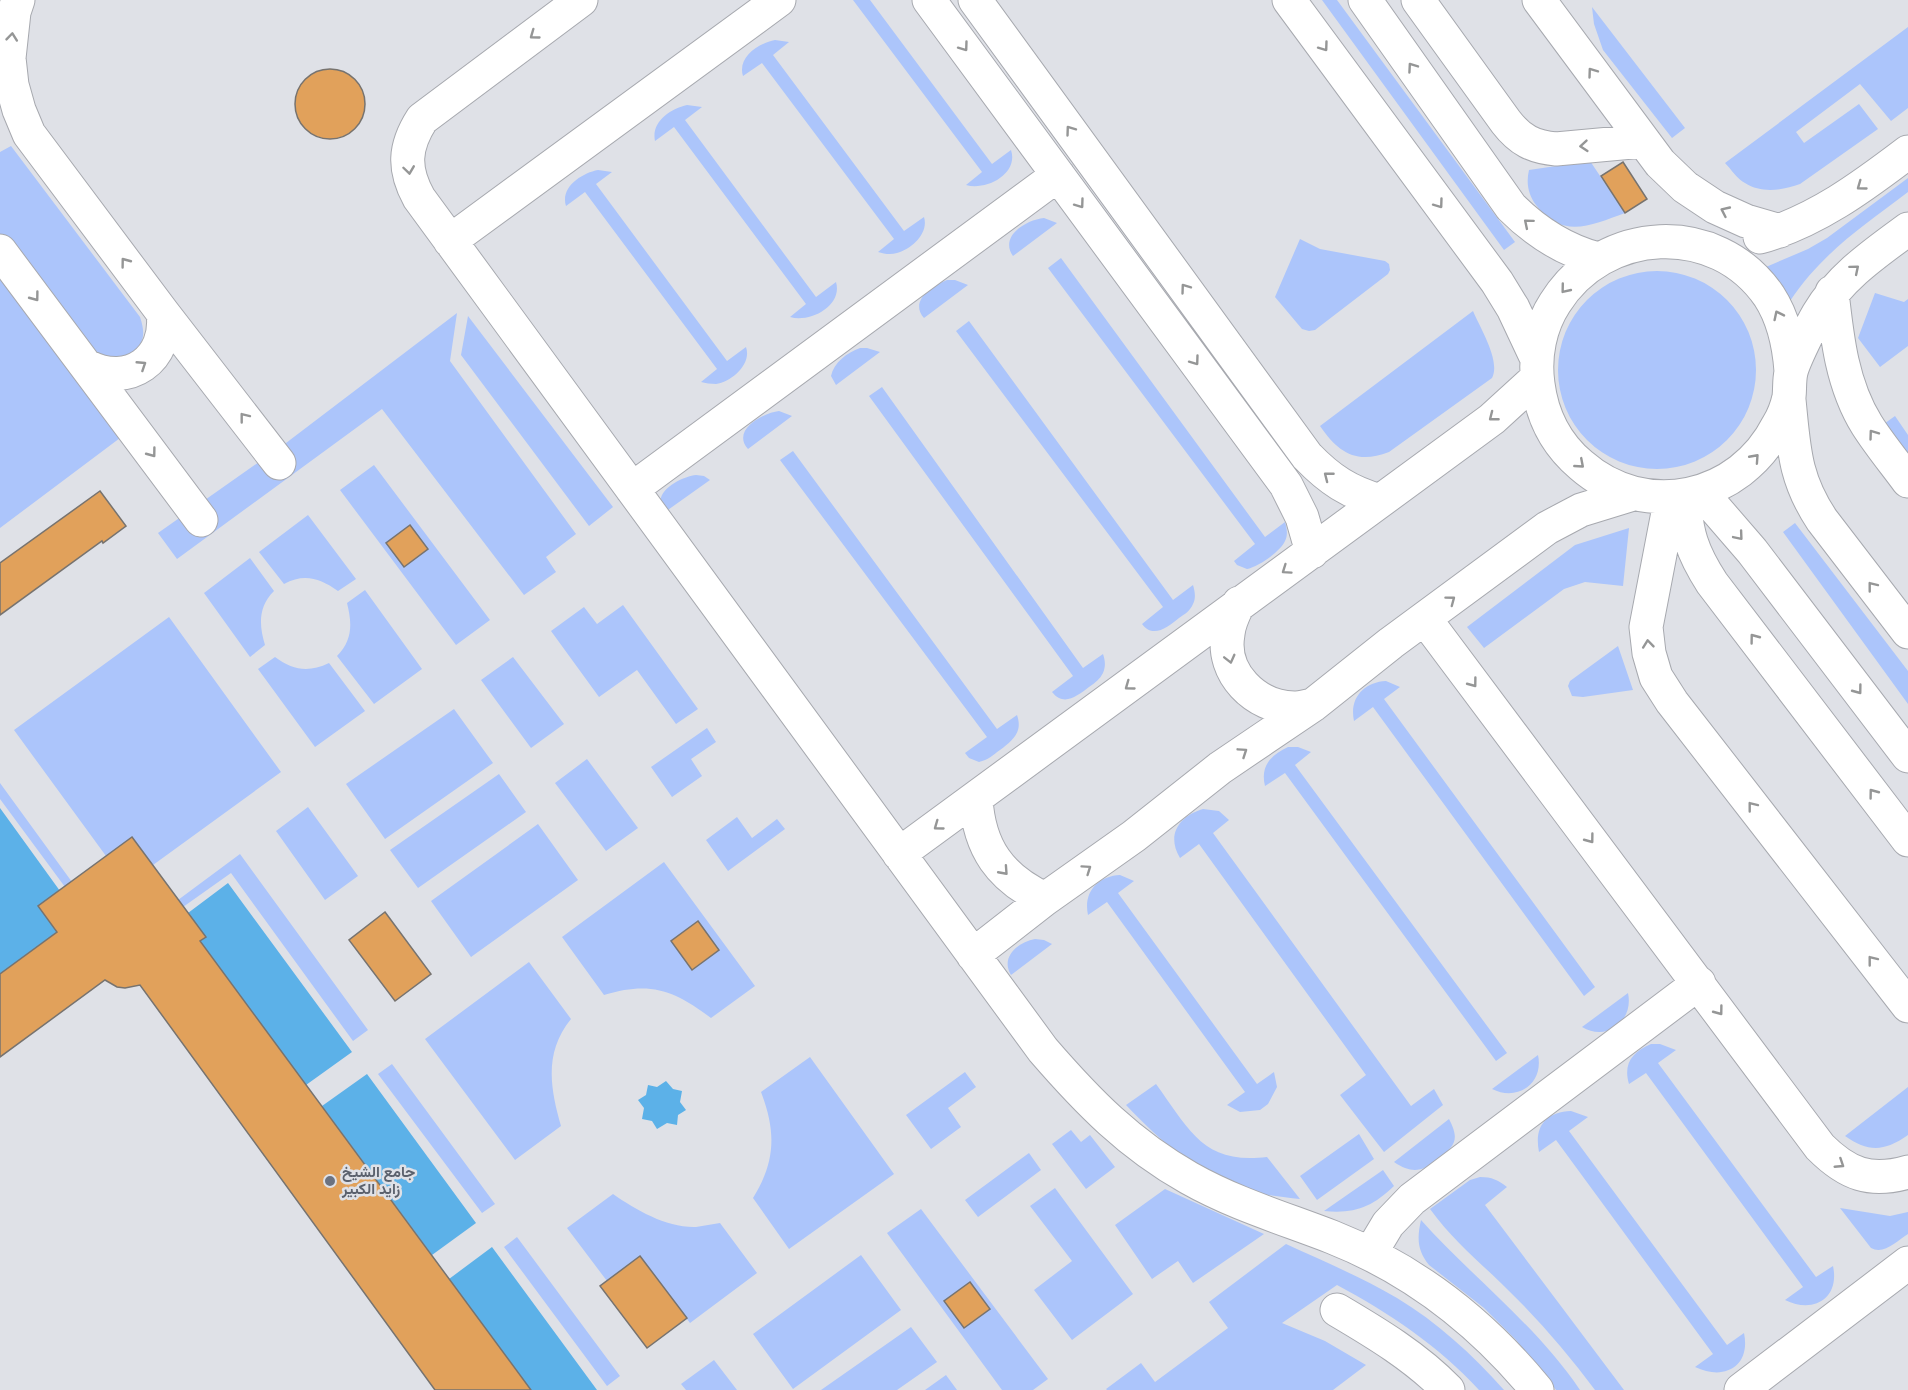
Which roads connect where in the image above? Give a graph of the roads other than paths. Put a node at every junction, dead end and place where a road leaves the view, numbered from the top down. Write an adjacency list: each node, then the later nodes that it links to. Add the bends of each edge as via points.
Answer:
1 (18, 0): 20 (street, one-way to 1, via 29,134 12,85 9,58)
2 (581, 0): 15 (street, one-way to 15, via 436,107 413,134 407,167 411,184)
3 (779, 0): 15 (street)
4 (929, 0): 12 (street, one-way to 12)
5 (975, 0): 29 (street, one-way to 5, via 1340,485 1307,456)
6 (1289, 0): 22 (street, one-way to 22, via 1497,282 1513,308)
7 (1365, 0): 18 (street, one-way to 7, via 1562,246 1529,225 1511,207)
8 (1418, 0): 10 (street, one-way to 8, via 1556,149 1528,143 1506,122)
9 (1539, 0): 10 (street, one-way to 9)
10 (1642, 141): 14 (street, one-way to 10, via 1714,207 1685,187)
11 (1908, 152): 14 (street, one-way to 14, via 1833,206)
12 (1058, 175): 26 (street); 31 (street, one-way to 31, via 1286,485 1302,517)
13 (1908, 229): 19 (street, one-way to 13, via 1849,274)
14 (1780, 231): 16 (street)
15 (450, 241): 26 (street)
16 (1705, 248): 18 (street, via 1661,241 1639,243); 23 (street, one-way to 16, via 1789,344 1768,295 1751,275)
17 (0, 251): 21 (street, one-way to 21)
18 (1598, 259): 22 (street, one-way to 22, via 1579,273 1549,312 1540,335)
19 (1832, 292): 23 (street, via 1817,315); 25 (street, one-way to 19, via 1866,424 1850,392 1841,362)
20 (163, 313): 21 (street, one-way to 20, via 105,374 125,373 143,366 161,342); 24 (street, one-way to 20)
21 (87, 366): 30 (street, one-way to 30)
22 (1537, 368): 27 (street, one-way to 27, via 1546,417 1566,452 1597,478); 29 (street, one-way to 29, via 1492,419)
23 (1790, 384): 28 (street, one-way to 23, via 1726,482 1748,466 1780,423); 34 (street, one-way to 23, via 1810,502 1796,459)
24 (279, 463)
25 (1908, 481)
26 (632, 489): 39 (street)
27 (1633, 494): 28 (street); 33 (street, one-way to 27, via 1547,528 1581,510)
28 (1685, 495): 36 (street, one-way to 36, via 1752,551); 38 (street, one-way to 28, via 1712,583 1690,543); 43 (street, one-way to 28, via 1656,677 1648,653 1646,627)
29 (1380, 501): 31 (street)
30 (201, 520)
31 (1312, 552): 32 (street, one-way to 32)
32 (1239, 603): 35 (street, one-way to 35, via 1231,618 1227,652 1241,683 1257,697 1275,705); 37 (street, one-way to 37)
33 (1425, 619): 35 (street); 42 (street, one-way to 42)
34 (1908, 632)
35 (1312, 705): 40 (street, one-way to 35, via 1220,768)
36 (1908, 756)
37 (976, 799): 39 (street, one-way to 39); 40 (street, one-way to 40, via 981,832 996,862 1010,878)
38 (1908, 840)
39 (899, 854): 41 (street)
40 (1045, 899): 41 (street)
41 (973, 955): 45 (street, via 1066,1076 1095,1108 1155,1157 1222,1196)
42 (1699, 983): 44 (street, one-way to 44, via 1834,1161 1871,1177); 45 (street, via 1412,1198 1388,1224)
43 (1908, 1006)
44 (1908, 1172)
45 (1370, 1254): 49 (street, via 1437,1294 1468,1319)
46 (1908, 1263): 50 (street)
47 (1337, 1310): 48 (street, via 1396,1347)
48 (1448, 1390)
49 (1537, 1390)
50 (1741, 1390)

